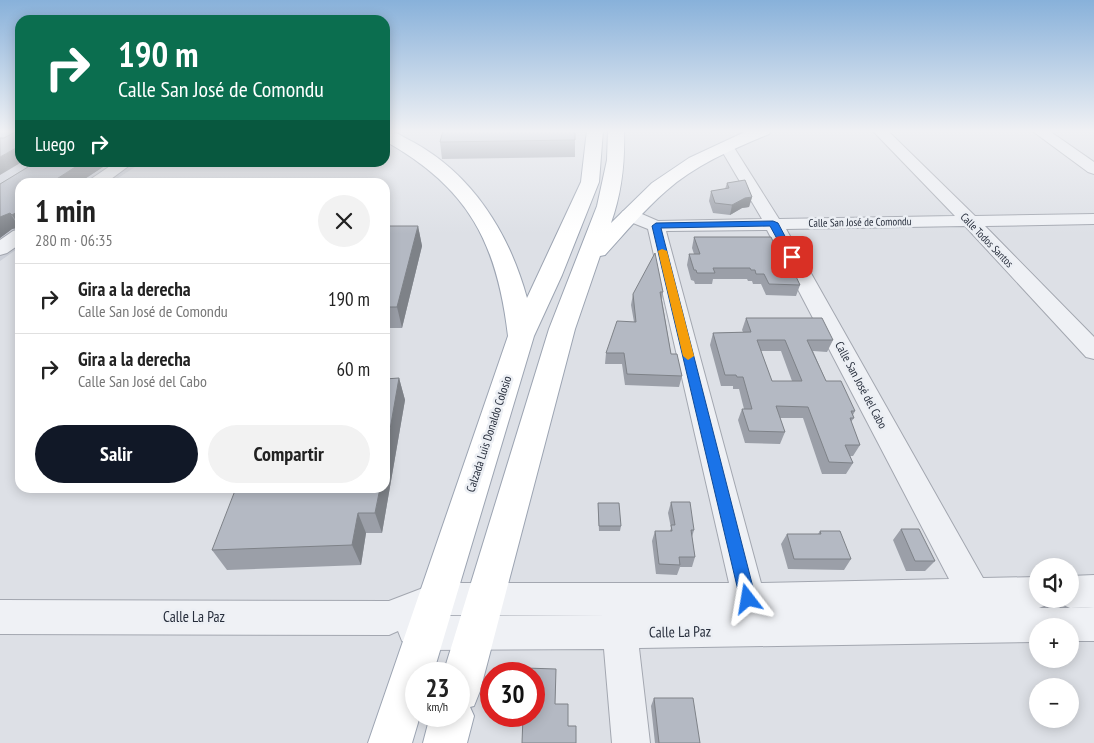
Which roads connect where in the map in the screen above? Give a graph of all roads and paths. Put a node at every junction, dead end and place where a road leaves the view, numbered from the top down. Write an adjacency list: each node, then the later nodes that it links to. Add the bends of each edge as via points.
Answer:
1 (434, 165): 17 (main road, via 463,189 476,206 508,265)
2 (593, 165): 17 (main road, Calzada Luis Donaldo Colosio, via 590,182)
3 (615, 165): 16 (main road, via 602,222)
4 (692, 165): 9 (main road, via 660,186)
5 (737, 165): 12 (street, Calle San José del Cabo)
6 (914, 165): 11 (street, Calle Todos Santos)
7 (120, 167): 8 (street)
8 (104, 178)
9 (629, 215): 13 (street, Calle San José de Comondu); 16 (main road)
10 (1094, 219): 11 (street, Calle San José de Comondu)
11 (970, 221): 12 (street, Calle San José de Comondu); 18 (street, Calle Todos Santos)
12 (773, 223): 13 (street, Calle San José de Comondu); 22 (street, Calle San José del Cabo)
13 (656, 226): 25 (street)
14 (15, 238): 15 (street)
15 (0, 248)
16 (589, 259): 24 (main road, via 562,329)
17 (521, 336): 23 (main road, Calzada Luis Donaldo Colosio)
18 (1094, 351)
19 (1094, 591): 21 (street)
20 (1029, 592): 22 (street, Calle La Paz)
21 (1079, 592)
22 (973, 594): 25 (street, Calle La Paz); 29 (street, Calle San José del Cabo)
23 (436, 599): 24 (street, Calle La Paz); 27 (street, Calle La Paz); 31 (main road, Calzada Luis Donaldo Colosio)
24 (483, 600): 25 (street, Calle La Paz); 32 (main road)
25 (752, 614): 29 (street, Calle La Paz); 30 (street, Calle La Paz)
26 (0, 617): 27 (street, Calle La Paz)
27 (389, 618): 31 (street, Calle La Paz)
28 (1094, 624): 29 (street, Calle La Paz)
29 (991, 626)
30 (620, 633): 32 (street, Calle La Paz); 37 (street)
31 (425, 634): 32 (street, Calle La Paz); 35 (main road, Calzada Luis Donaldo Colosio)
32 (474, 634): 33 (main road)
33 (466, 662)
34 (449, 727): 36 (main road)
35 (390, 743)
36 (445, 743)
37 (631, 743)

